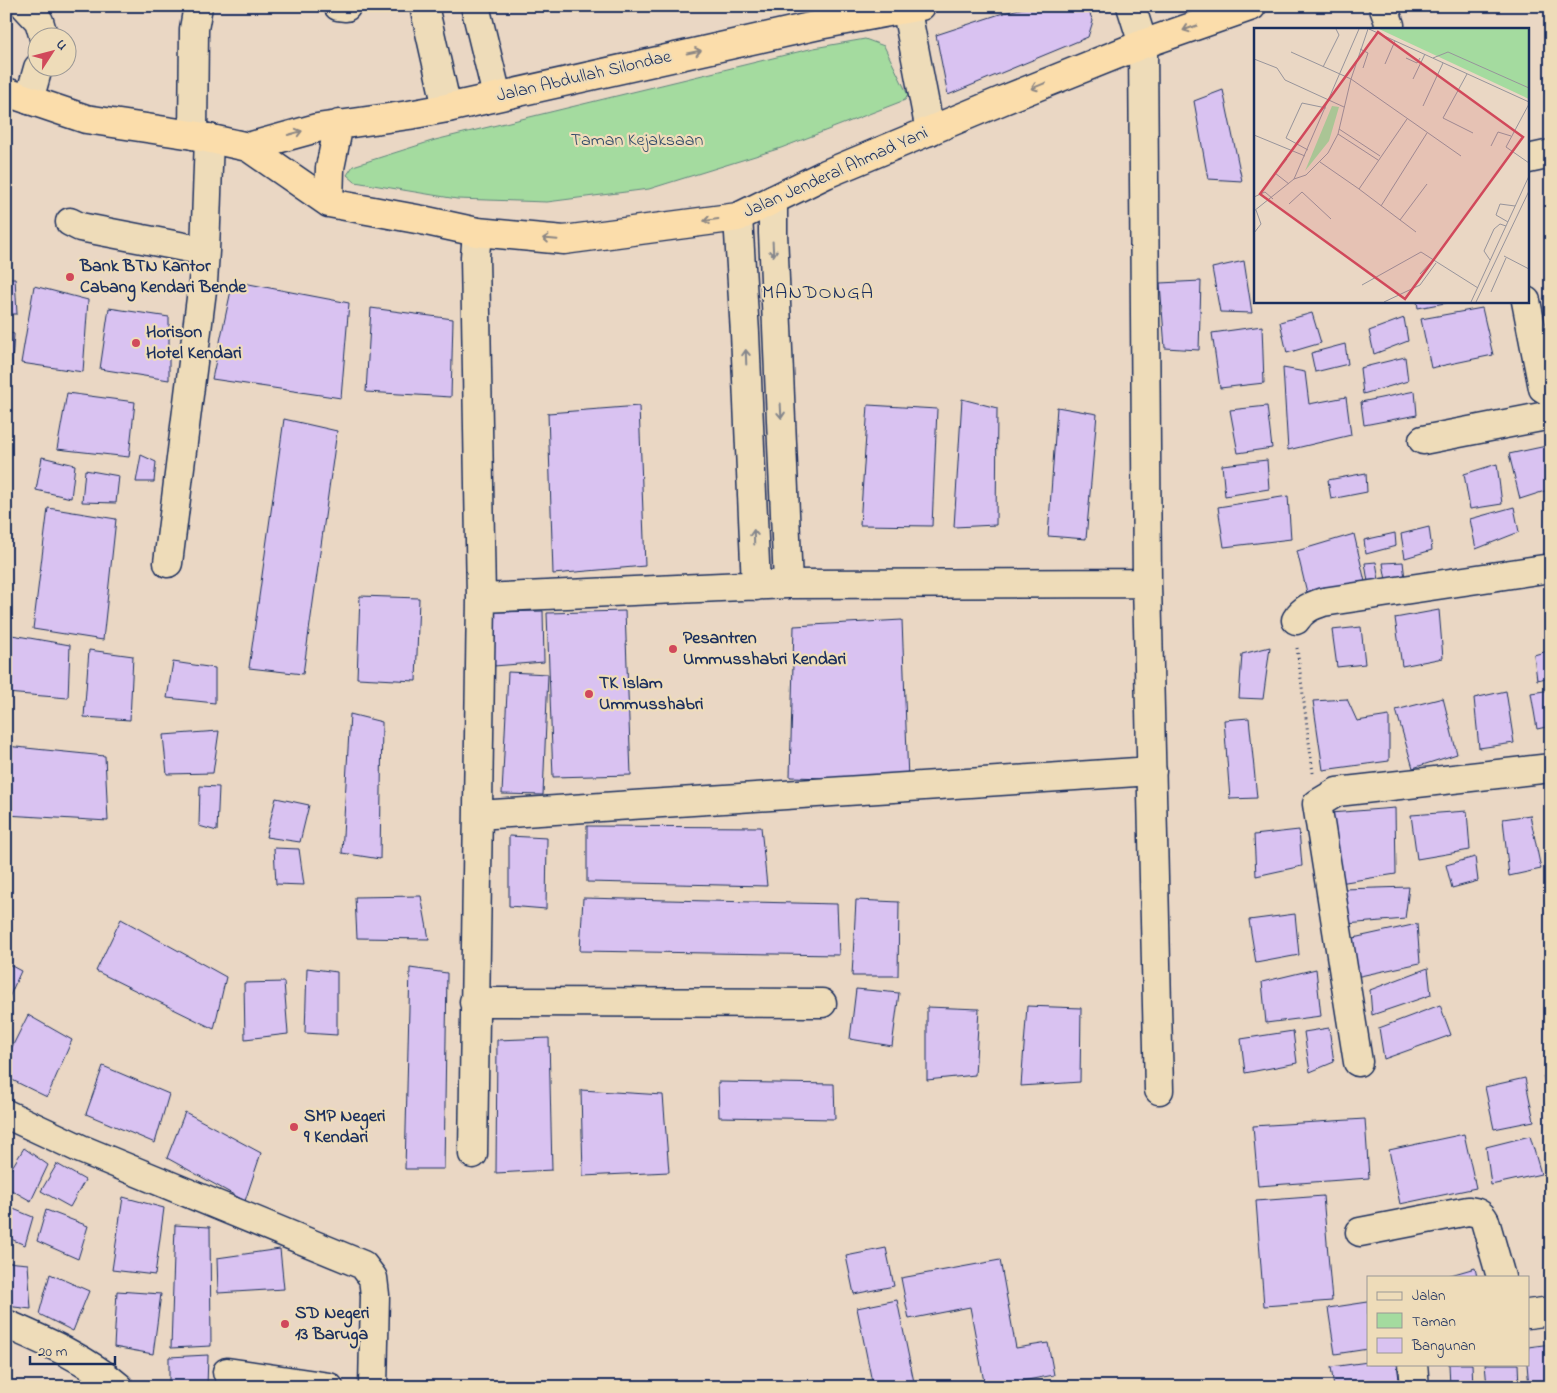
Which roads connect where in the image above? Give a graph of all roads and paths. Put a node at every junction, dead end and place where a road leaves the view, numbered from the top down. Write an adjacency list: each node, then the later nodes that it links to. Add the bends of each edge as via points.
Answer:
1 (26, 6): 10 (street)
2 (198, 6): 19 (street, via 194,29)
3 (424, 6): 16 (street)
4 (475, 6): 15 (street)
5 (1131, 6): 12 (street)
6 (1252, 6): 12 (highway, Jalan Jenderal Ahmad Yani, one-way to 12)
7 (1383, 6): 11 (street)
8 (911, 7): 9 (highway, Jalan Abdullah Silondae); 18 (street)
9 (836, 14): 15 (highway, Jalan Abdullah Silondae, one-way to 9)
10 (41, 28)
11 (1388, 28)
12 (1143, 44): 18 (highway, Jalan Jenderal Ahmad Yani, one-way to 18); 35 (street)
13 (31, 78): 14 (street)
14 (18, 96): 19 (highway, Jalan Jenderal Ahmad Yani, via 86,119)
15 (497, 96): 16 (highway, Jalan Abdullah Silondae)
16 (447, 108): 17 (highway, Jalan Abdullah Silondae)
17 (340, 124): 20 (highway, Jalan Abdullah Silondae, one-way to 17); 24 (highway, via 330,168)
18 (930, 131): 23 (highway, Jalan Jenderal Ahmad Yani)
19 (201, 137): 20 (highway, Jalan Jenderal Ahmad Yani); 28 (street)
20 (248, 147): 24 (highway, Jalan Jenderal Ahmad Yani)
21 (1551, 154): 22 (street)
22 (1530, 159)
23 (773, 200): 25 (highway, Jalan Jenderal Ahmad Yani); 36 (street, one-way to 36)
24 (329, 203): 27 (highway, Jalan Jenderal Ahmad Yani)
25 (738, 217): 27 (highway, Jalan Jenderal Ahmad Yani, one-way to 27, via 564,240); 37 (street, one-way to 25)
26 (70, 222): 28 (street, via 80,228)
27 (477, 232): 38 (street)
28 (205, 251): 33 (street)
29 (1526, 302): 30 (street, via 1544,388)
30 (1551, 393)
31 (1551, 415): 32 (street)
32 (1423, 440)
33 (168, 563)
34 (1551, 568): 39 (street, via 1323,602 1301,612)
35 (1147, 582): 36 (street); 41 (street)
36 (788, 584): 37 (street)
37 (756, 586): 38 (street)
38 (481, 598): 43 (street)
39 (1296, 620): 42 (path)
40 (1551, 768): 42 (street, via 1337,792)
41 (1152, 771): 43 (street); 47 (street)
42 (1317, 804): 46 (street)
43 (478, 815): 44 (street)
44 (474, 1002): 45 (street); 49 (street)
45 (822, 1003)
46 (1358, 1062)
47 (1159, 1090)
48 (6, 1114): 59 (street, via 81,1149 363,1265 373,1278 375,1295)
49 (473, 1154)
50 (1360, 1232): 51 (street, via 1476,1212 1485,1221)
51 (1501, 1276)
52 (1551, 1311): 53 (street)
53 (1530, 1314)
54 (6, 1324): 57 (street, via 66,1353 107,1376)
55 (1413, 1366): 60 (street)
56 (227, 1372): 58 (street)
57 (119, 1387)
58 (328, 1387)
59 (373, 1387)
60 (1415, 1387)

